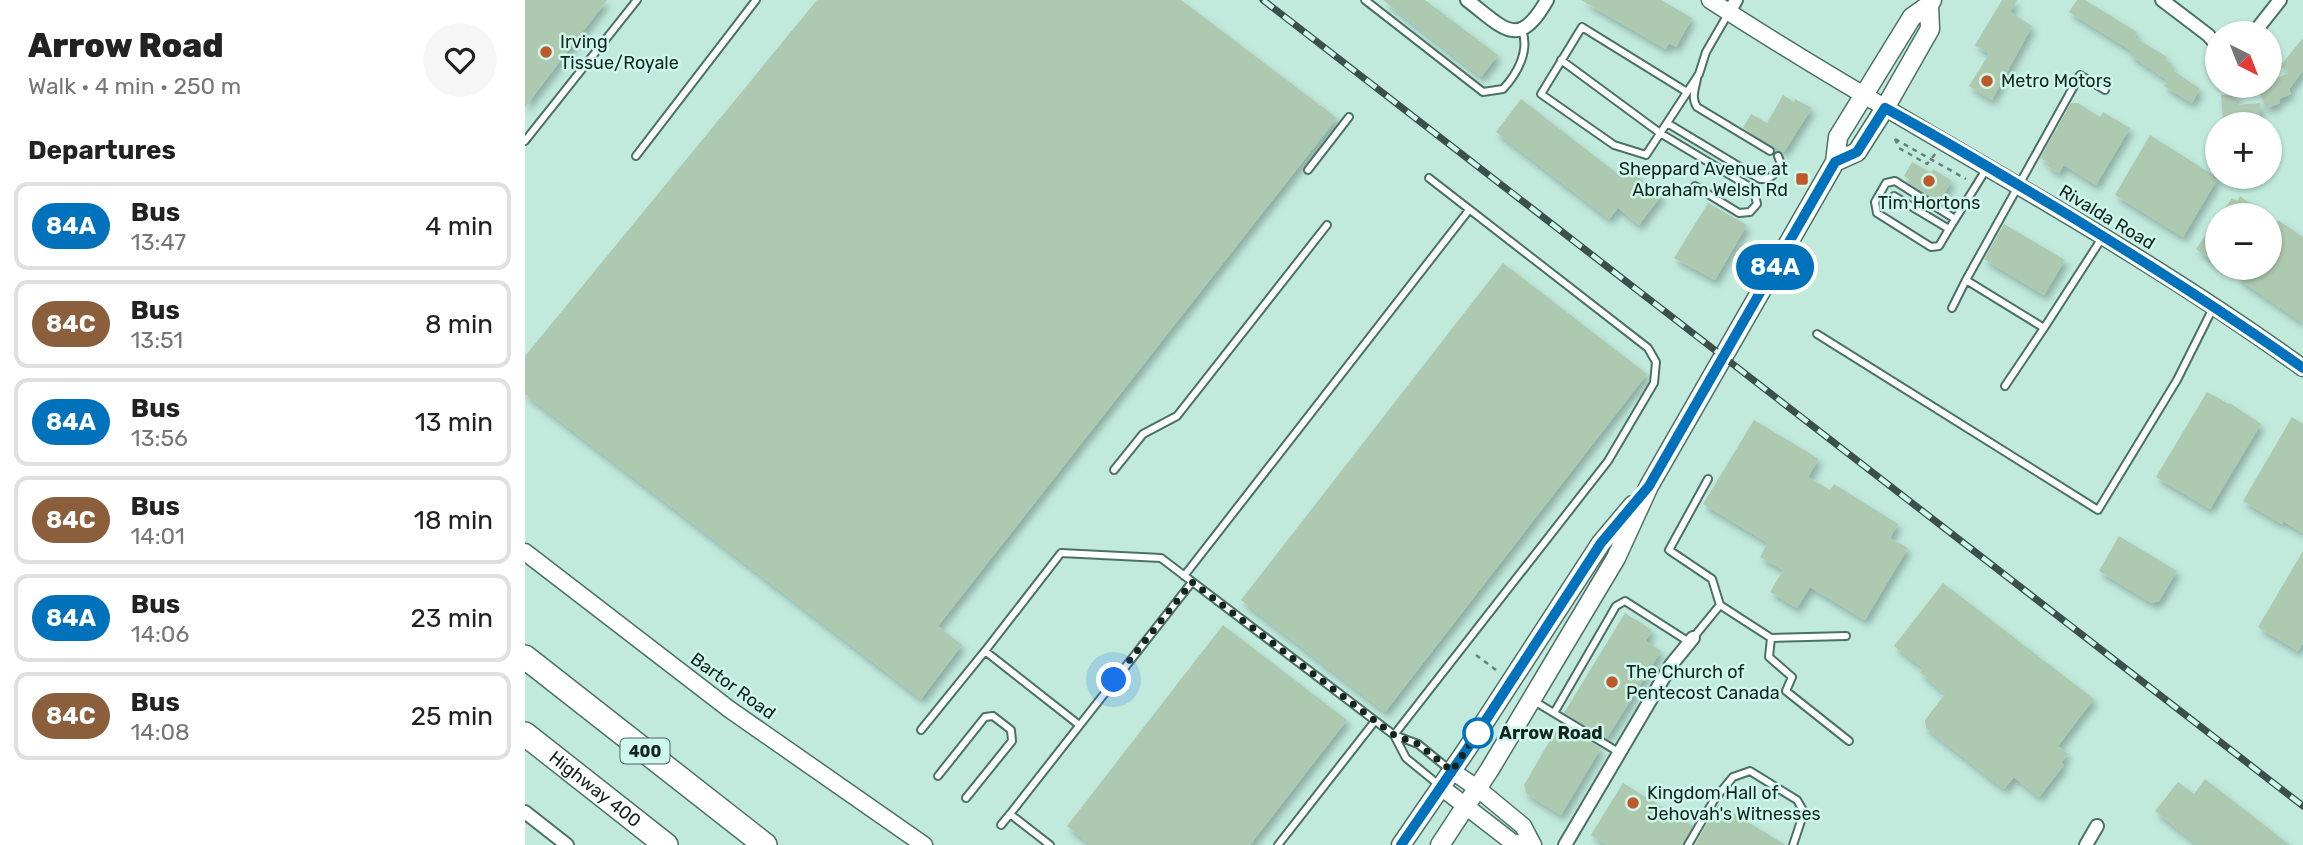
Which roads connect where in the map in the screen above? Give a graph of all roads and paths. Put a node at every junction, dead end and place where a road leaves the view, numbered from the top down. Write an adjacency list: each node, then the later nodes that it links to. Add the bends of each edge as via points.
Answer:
1 (637, 0): 23 (lane)
2 (756, 0): 26 (lane)
3 (1365, 0): 12 (lane, via 1483,92 1503,89 1516,73 1526,39)
4 (1467, 0): 12 (street, via 1503,27)
5 (1547, 0): 12 (street, via 1536,20)
6 (1710, 0): 10 (street, Rivalda Road)
7 (2162, 0): 13 (street)
8 (2280, 0): 11 (street)
9 (1931, 3): 18 (main road, via 1912,17); 19 (main road, via 1930,29)
10 (1733, 6): 15 (lane, via 1706,52); 18 (street, Rivalda Road)
11 (2263, 21)
12 (1522, 30)
13 (2205, 33)
14 (1561, 60): 17 (lane, via 1582,27); 22 (lane); 22 (lane, via 1541,94 1626,150 1646,155)
15 (1699, 74): 17 (lane); 24 (lane, via 1694,94 1697,107)
16 (2105, 90): 34 (lane, via 2080,75)
17 (1687, 92): 21 (lane)
18 (1864, 97): 19 (street, Rivalda Road); 29 (main road, via 1838,137)
19 (1885, 108): 29 (main road, via 1857,152); 30 (street, Rivalda Road)
20 (1349, 117): 31 (lane)
21 (1667, 123): 22 (lane); 27 (lane, via 1760,178 1774,175 1781,164)
22 (1660, 133): 35 (lane, via 1750,187 1757,204 1750,212 1739,213)
23 (525, 141)
24 (1770, 151)
25 (1936, 153): 28 (path)
26 (636, 156)
27 (1778, 156)
28 (1931, 160): 28 (path, via 1927,164 1899,148 1895,139); 33 (path)
29 (1835, 162): 51 (main road)
30 (1987, 167): 34 (street, Rivalda Road); 38 (lane)
31 (1308, 170)
32 (1429, 178): 37 (lane)
33 (1966, 179)
34 (2018, 185): 41 (street, Rivalda Road); 42 (lane)
35 (1695, 186)
36 (1894, 195): 40 (lane)
37 (1469, 210): 53 (lane); 69 (lane, via 1650,350 1657,369 1650,390 1608,461)
38 (1955, 219): 40 (lane); 40 (lane, via 1895,181 1886,183 1875,202 1877,213 1931,247 1939,246)
39 (1327, 225): 49 (lane, via 1177,416 1143,434)
40 (1949, 229)
41 (2103, 237): 43 (street, Rivalda Road); 45 (lane)
42 (1966, 280): 44 (lane); 45 (lane)
43 (2214, 306): 46 (lane, via 2176,380 2098,510); 47 (street, Rivalda Road)
44 (1952, 308)
45 (2044, 328): 48 (lane)
46 (1817, 334)
47 (2303, 368)
48 (2005, 386)
49 (1114, 470)
50 (1708, 479): 55 (lane, via 1669,550 1712,579)
51 (1649, 486): 63 (main road, via 1616,558); 72 (main road, via 1601,543)
52 (525, 552): 85 (street, Bartor Road, via 729,709)
53 (1184, 576): 54 (lane); 59 (lane, via 1161,558 1061,553)
54 (1192, 582): 65 (lane); 66 (lane)
55 (1720, 605): 57 (lane); 58 (lane)
56 (1846, 636): 57 (lane)
57 (1771, 638): 70 (lane, via 1769,657 1792,677 1786,691)
58 (1691, 640): 64 (lane, via 1625,601 1616,606); 71 (street, via 1671,665)
59 (985, 651): 66 (lane); 67 (lane)
60 (1476, 655): 62 (path)
61 (525, 657): 84 (highway, 400)
62 (1503, 675)
63 (1531, 699): 64 (lane); 75 (main road)
64 (1554, 713): 71 (lane)
65 (1375, 721): 69 (lane); 87 (lane)
66 (1078, 724): 79 (lane)
67 (921, 730)
68 (525, 734): 83 (highway, Highway 400)
69 (1394, 735): 72 (lane, via 1418,744); 74 (lane, via 1406,758)
70 (1849, 741)
71 (1620, 753): 92 (street)
72 (1452, 771): 74 (main road); 75 (street)
73 (938, 776): 76 (lane, via 985,717 993,716 1011,730 1012,741)
74 (1441, 787): 77 (street); 88 (main road)
75 (1477, 788): 77 (main road); 91 (street, via 1523,826)
76 (967, 798)
77 (1465, 807): 89 (main road); 90 (street, via 1512,842)
78 (525, 812): 82 (street)
79 (1010, 814): 80 (lane); 86 (lane)
80 (1001, 825)
81 (2097, 825): 95 (street)
82 (567, 845)
83 (666, 845)
84 (765, 845)
85 (924, 845)
86 (1050, 845)
87 (1278, 845)
88 (1401, 845)
89 (1440, 845)
90 (1525, 845)
91 (1532, 845)
92 (1565, 845)
93 (1688, 845): 94 (lane, via 1733,777 1750,771 1797,800 1804,812)
94 (1793, 845)
95 (2086, 845)

